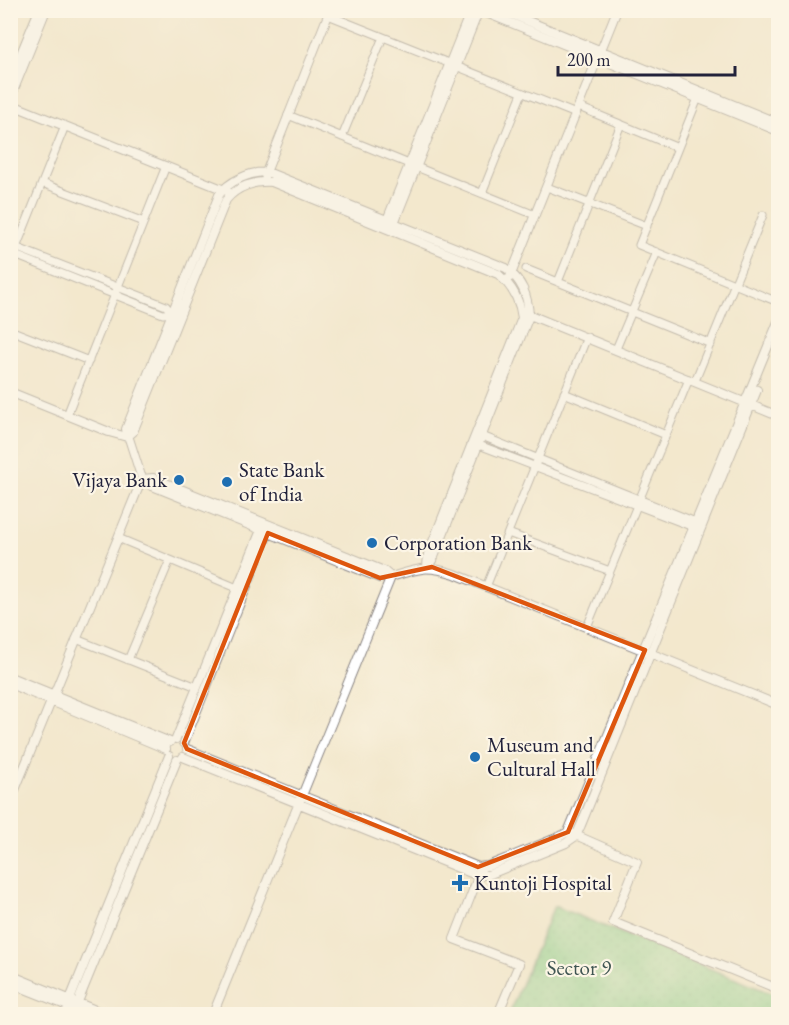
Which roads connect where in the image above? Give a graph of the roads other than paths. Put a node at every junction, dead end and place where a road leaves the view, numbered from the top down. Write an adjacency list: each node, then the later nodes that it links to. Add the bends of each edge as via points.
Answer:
1 (39, 10): 10 (street)
2 (46, 10): 13 (street)
3 (471, 10): 9 (street)
4 (501, 10): 8 (street)
5 (617, 10): 8 (street)
6 (329, 13): 7 (street); 16 (street)
7 (383, 38): 9 (street); 21 (street)
8 (600, 55): 9 (street, via 479,10); 12 (street); 15 (street); 17 (street)
9 (453, 65): 11 (street); 23 (street)
10 (10, 80)
11 (522, 93): 15 (street); 30 (street)
12 (698, 98): 20 (street); 22 (street)
13 (10, 99)
14 (10, 104): 19 (street)
15 (577, 110): 18 (street); 28 (street)
16 (288, 115): 21 (street); 25 (street)
17 (778, 123)
18 (621, 124): 22 (street); 31 (street)
19 (65, 126): 24 (street); 27 (street)
20 (778, 130)
21 (342, 137): 23 (street)
22 (678, 148): 36 (street)
23 (413, 165): 30 (street); 35 (street)
24 (166, 166): 29 (street); 34 (street)
25 (267, 172): 26 (street); 29 (street, via 226,184); 35 (street)
26 (263, 181): 29 (street); 35 (street)
27 (42, 183): 34 (street); 37 (street)
28 (547, 187): 31 (street); 32 (street)
29 (227, 191): 48 (street, via 219,195); 64 (street, via 133,432)
30 (482, 193): 32 (street)
31 (590, 204): 36 (street); 42 (street)
32 (536, 215): 41 (street)
33 (763, 215): 44 (street)
34 (144, 222): 45 (street)
35 (389, 224): 41 (street); 43 (street, via 498,274)
36 (647, 226): 38 (street, via 639,245)
37 (13, 250): 39 (street); 45 (street)
38 (657, 252): 44 (street); 47 (street)
39 (10, 263)
40 (526, 269): 42 (street)
41 (512, 273): 43 (street); 49 (street, via 518,278 528,304)
42 (558, 282): 47 (street)
43 (508, 283): 49 (street)
44 (735, 284): 46 (street); 54 (street)
45 (117, 291): 48 (street, via 163,314); 56 (street)
46 (778, 302)
47 (632, 312): 54 (street); 55 (street)
48 (172, 313): 64 (street, via 126,429)
49 (525, 313): 52 (street); 65 (street, via 522,335); 75 (street, via 428,554)
50 (778, 322): 60 (street)
51 (10, 330): 56 (street)
52 (587, 337): 55 (street); 59 (street)
53 (778, 337): 60 (street)
54 (711, 344): 57 (street)
55 (616, 349): 57 (street)
56 (89, 360): 61 (street)
57 (692, 380): 60 (street); 63 (street)
58 (10, 392): 61 (street)
59 (564, 393): 63 (street); 66 (street)
60 (748, 403): 62 (street); 70 (street)
61 (67, 415): 64 (street)
62 (778, 416)
63 (666, 435): 69 (street)
64 (127, 437): 68 (street)
65 (480, 441): 66 (street); 67 (street); 75 (street)
66 (538, 459): 67 (street); 69 (street)
67 (535, 467): 69 (street); 72 (street)
68 (142, 479): 71 (street); 73 (street)
69 (638, 502): 70 (street); 76 (street)
70 (698, 526): 82 (street)
71 (265, 529): 77 (street, via 384,571); 79 (street); 89 (street)
72 (508, 533): 76 (street); 78 (street)
73 (118, 538): 74 (street); 81 (street)
74 (170, 560): 79 (street); 83 (street)
75 (427, 568): 77 (street); 78 (street)
76 (610, 571): 80 (street)
77 (391, 577): 90 (street)
78 (486, 586): 80 (street)
79 (237, 588): 86 (street)
80 (587, 627): 82 (street)
81 (76, 639): 83 (street); 87 (street)
82 (648, 652): 88 (street); 92 (street)
83 (128, 660): 86 (street)
84 (10, 677): 87 (street)
85 (10, 684): 87 (street)
86 (197, 687): 89 (street)
87 (52, 698): 89 (street); 91 (street)
88 (778, 705)
89 (177, 749): 90 (street); 97 (street)
90 (300, 799): 93 (street); 100 (street)
91 (10, 802)
92 (572, 834): 93 (street); 96 (street, via 637,862 613,922)
93 (480, 871): 101 (street, via 454,939 519,964)
94 (10, 975): 97 (street)
95 (10, 983): 97 (street)
96 (778, 989)
97 (71, 1008): 98 (street); 99 (street)
98 (88, 1014)
99 (105, 1014)
100 (213, 1014)
101 (498, 1014)

